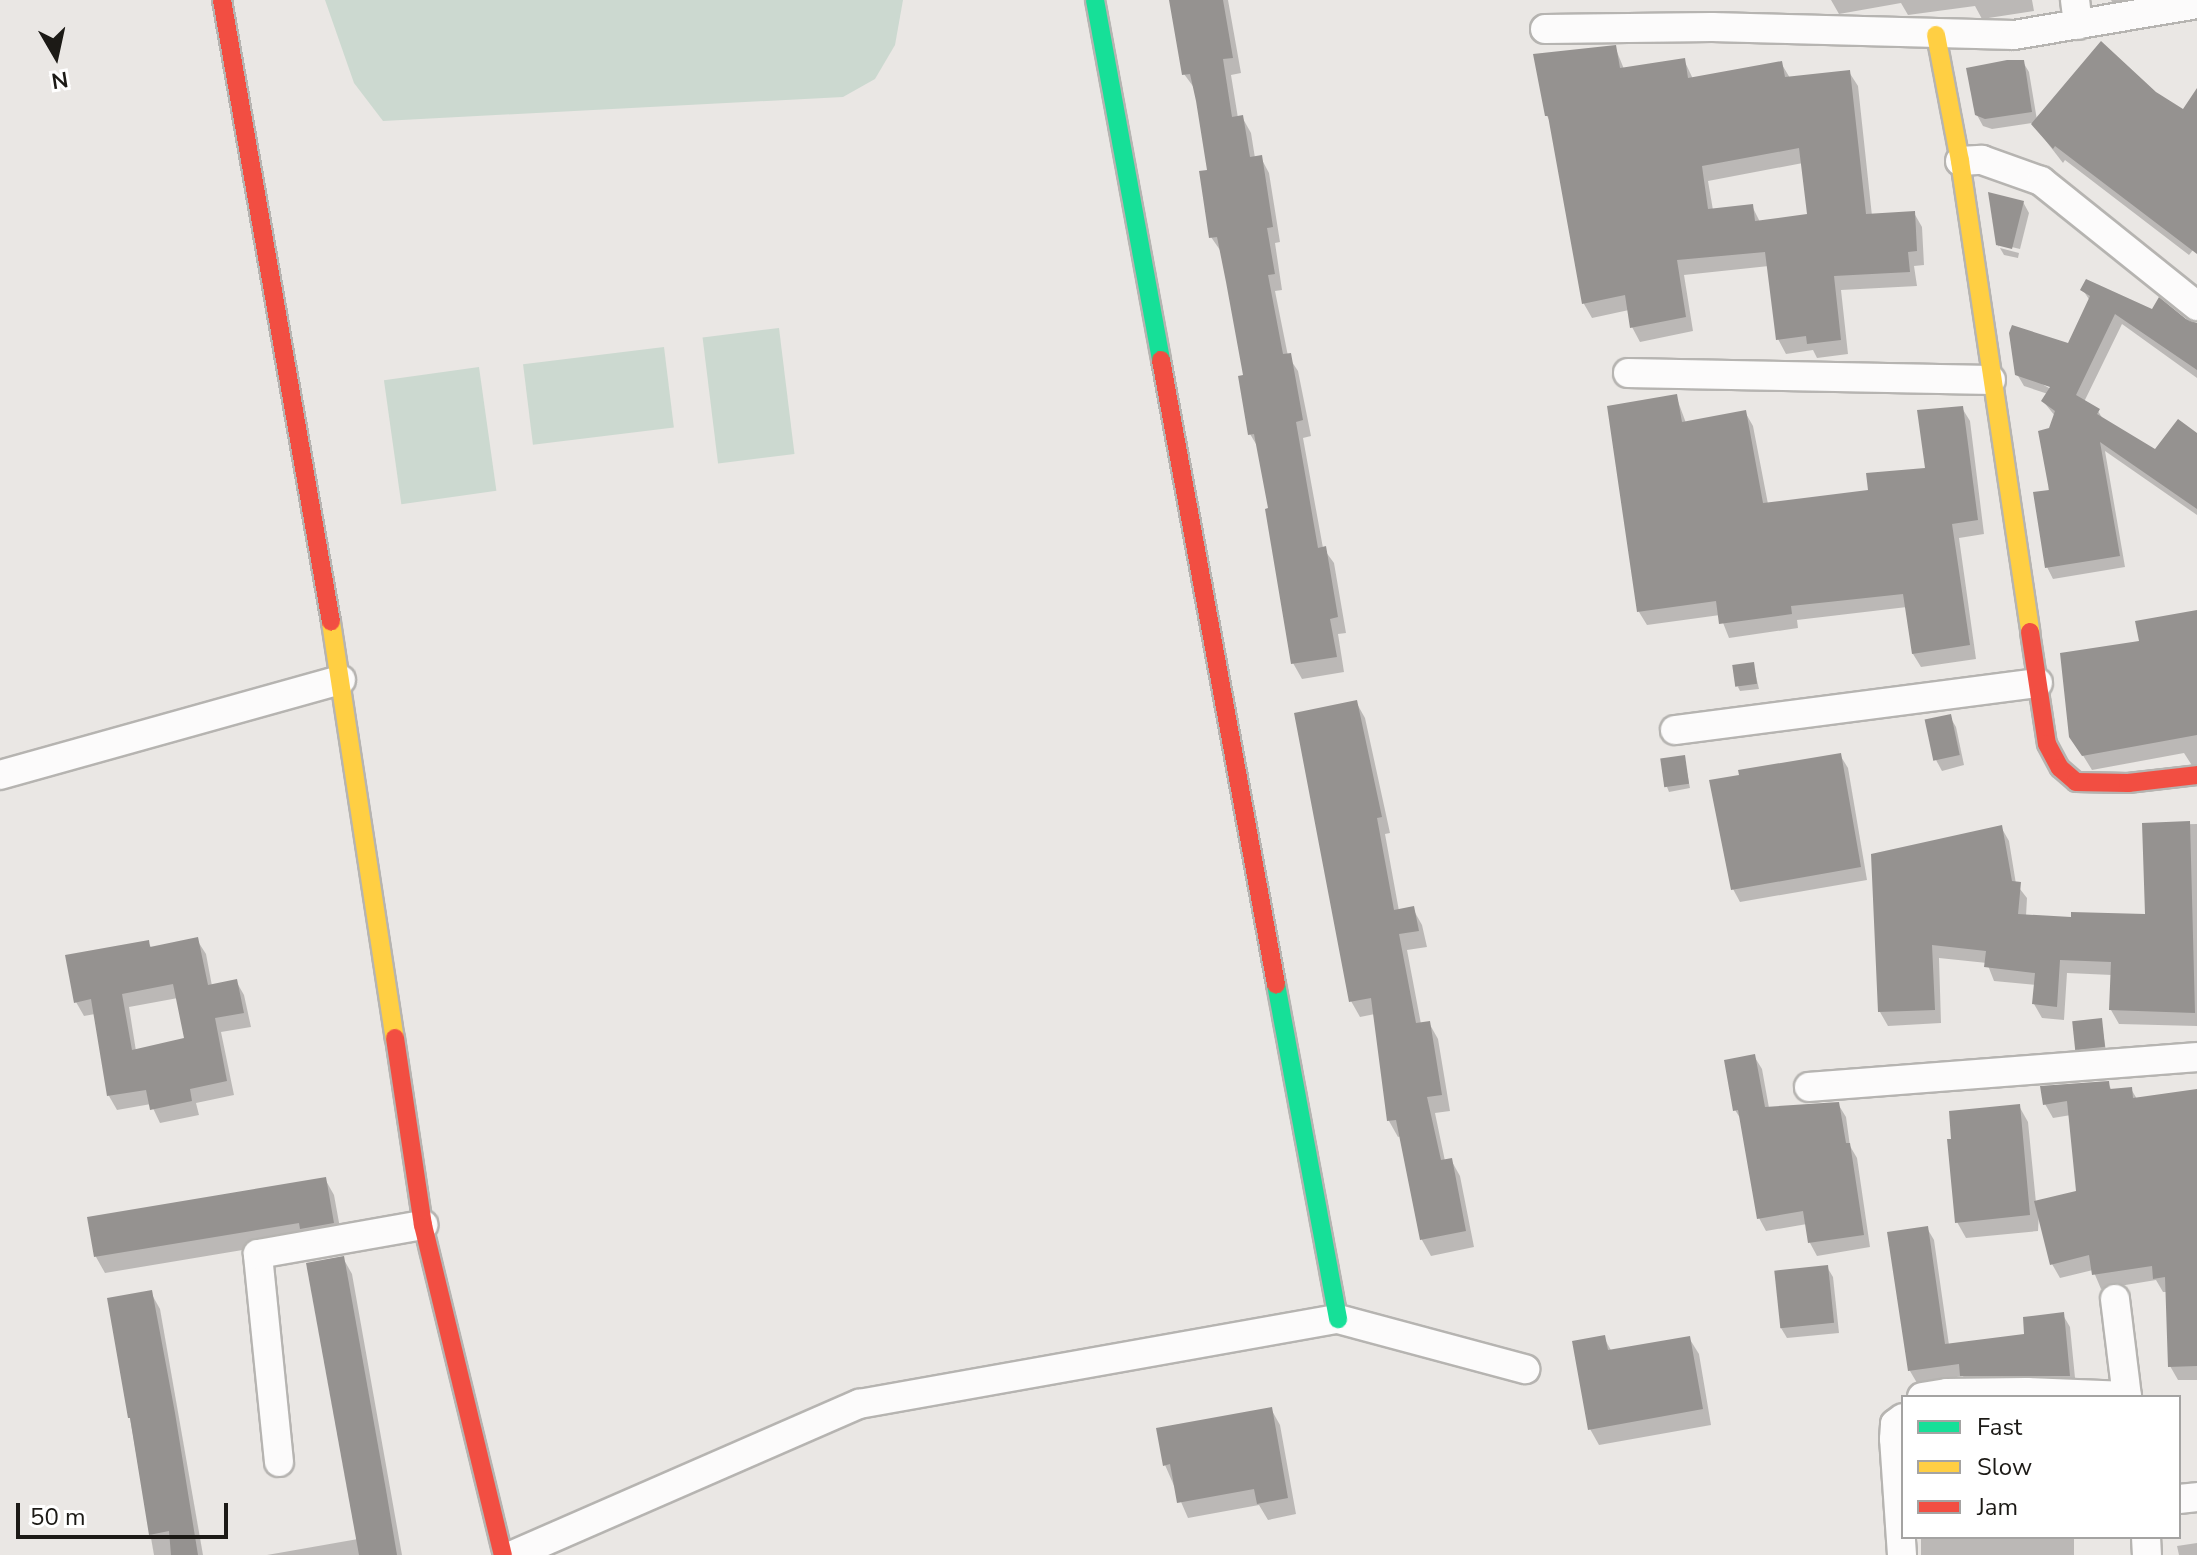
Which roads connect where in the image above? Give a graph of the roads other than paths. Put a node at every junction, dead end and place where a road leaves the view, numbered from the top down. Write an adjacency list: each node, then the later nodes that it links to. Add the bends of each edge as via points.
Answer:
1 (222, 0): 11 (street)
2 (1095, 0): 20 (street)
3 (2197, 4): 4 (street)
4 (2076, 12): 6 (street, via 2014,35)
5 (1545, 29): 6 (street, via 1712,27)
6 (1936, 35): 7 (street)
7 (1960, 161): 8 (street, via 1982,160 2041,181); 10 (street)
8 (2195, 301)
9 (1628, 373): 10 (street)
10 (1991, 380): 12 (street)
11 (341, 680): 14 (street); 18 (street)
12 (2038, 683): 13 (street); 15 (street, via 2047,744 2060,768 2076,782 2128,783)
13 (1675, 730)
14 (0, 775)
15 (2197, 775)
16 (2197, 1057): 17 (street)
17 (1809, 1087)
18 (423, 1225): 26 (street, via 258,1254); 27 (street)
19 (2115, 1299): 24 (street)
20 (1338, 1319): 21 (street); 28 (street, via 859,1404)
21 (1525, 1369)
22 (1934, 1395): 23 (street)
23 (2102, 1395)
24 (2127, 1395)
25 (1901, 1420): 29 (street, via 1895,1424 1894,1439)
26 (279, 1462)
27 (503, 1555)
28 (513, 1555)
29 (1902, 1555)

